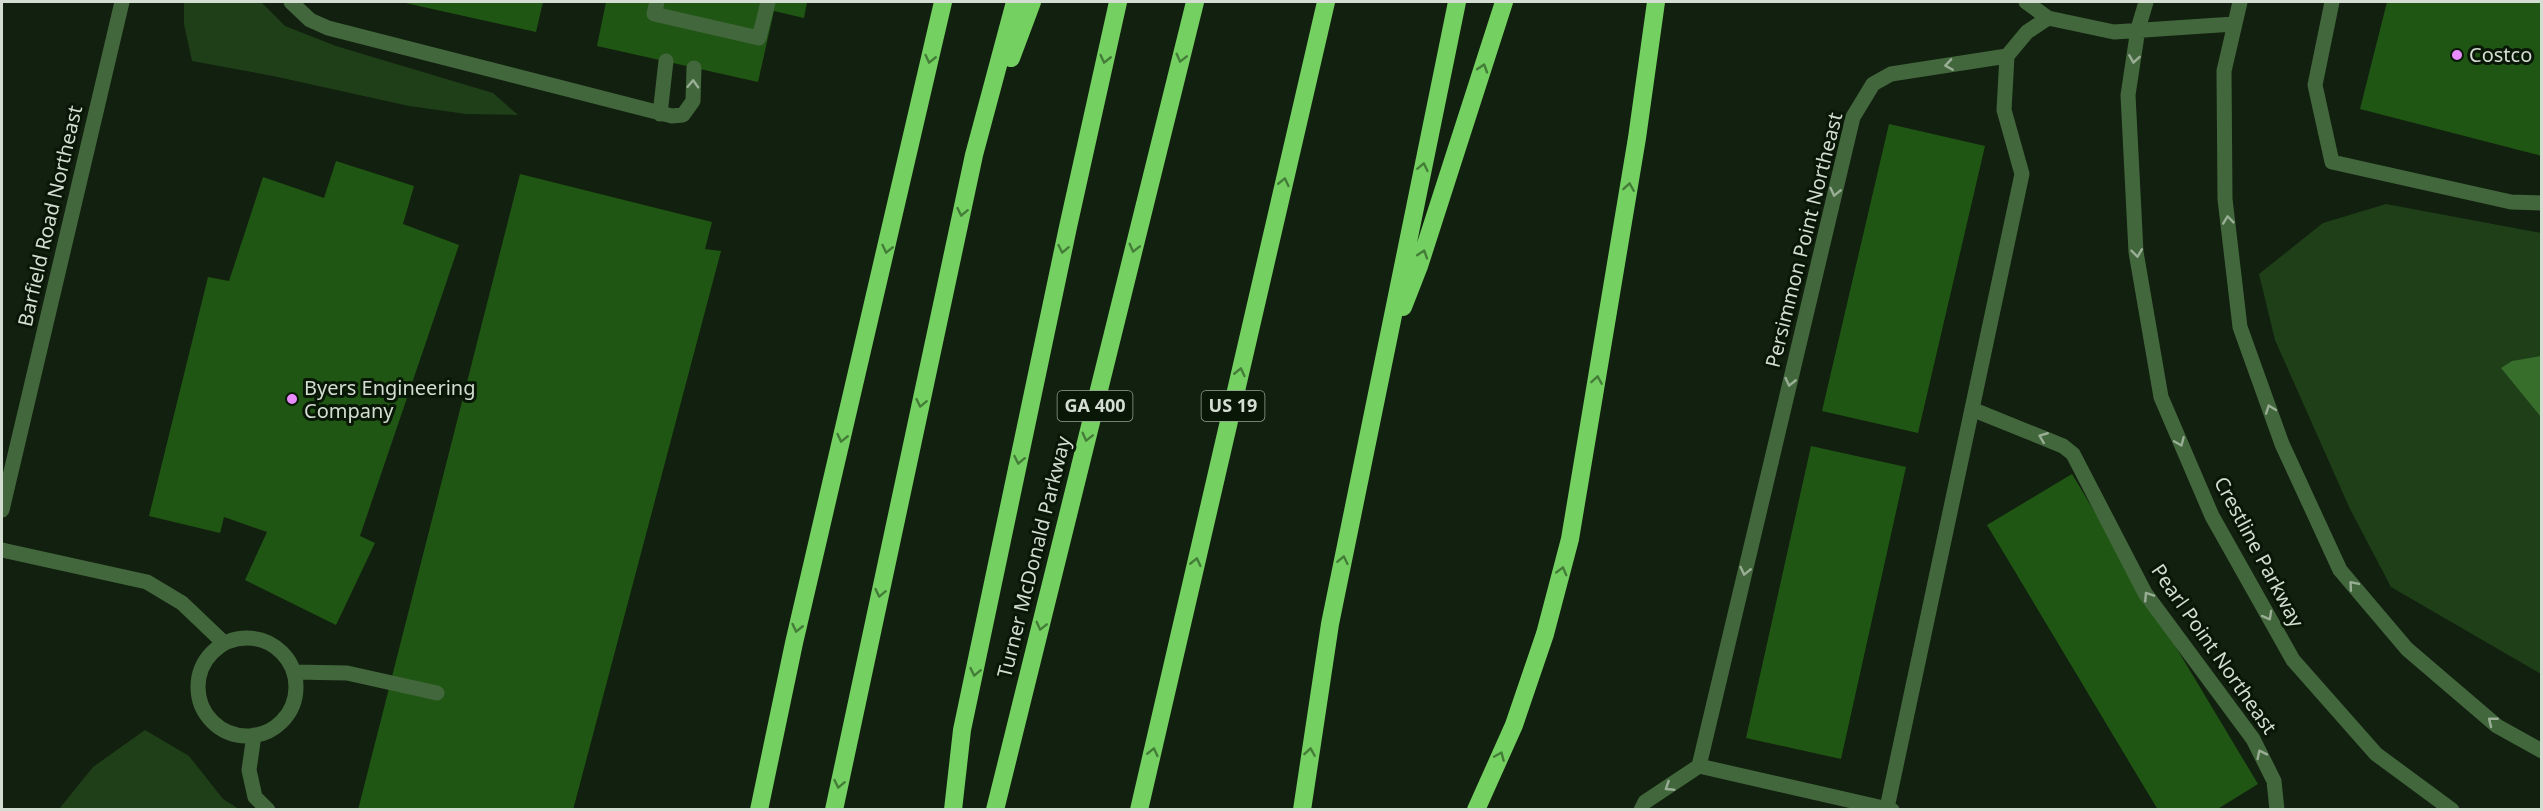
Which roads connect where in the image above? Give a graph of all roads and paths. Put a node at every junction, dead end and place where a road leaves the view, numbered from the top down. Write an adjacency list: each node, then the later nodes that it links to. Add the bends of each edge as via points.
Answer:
1 (122, 2): 29 (street, Barfield Road Northeast)
2 (291, 2): 24 (street, via 310,20 328,28)
3 (657, 2): 4 (street, via 654,14 759,38)
4 (768, 2)
5 (943, 2): 39 (highway, one-way to 39)
6 (1015, 2): 25 (highway)
7 (1032, 2): 25 (highway)
8 (1118, 2): 41 (highway, one-way to 41, via 962,730)
9 (1195, 2): 42 (highway, Turner McDonald Parkway / GA 400, one-way to 42)
10 (1326, 2): 43 (highway, US 19, one-way to 10)
11 (1457, 2): 27 (highway, one-way to 11)
12 (1504, 2): 27 (highway, one-way to 12, via 1419,266)
13 (1656, 2): 45 (highway, one-way to 13, via 1514,725 1545,634 1570,539)
14 (2026, 2): 18 (street)
15 (2146, 2): 20 (street, Crestline Parkway)
16 (2240, 2): 19 (street)
17 (2332, 2): 26 (street, via 2314,85 2332,162 2511,202)
18 (2048, 18): 20 (street, via 2114,32); 21 (street, via 2027,32)
19 (2234, 24): 20 (street); 35 (street, one-way to 19, via 2497,726 2407,649 2340,570 2282,444 2240,327 2225,199 2224,71)
20 (2138, 29): 48 (street, Crestline Parkway, one-way to 48, via 2128,95 2136,252 2161,397 2212,516 2293,660 2376,754)
21 (2007, 56): 28 (street, via 2004,110 2022,174); 36 (street, Persimmon Point Northeast, one-way to 36, via 1891,74 1873,84 1853,117)
22 (666, 61): 24 (street)
23 (694, 68): 24 (street, one-way to 23, via 682,116 688,110 693,101)
24 (660, 114)
25 (974, 155): 40 (highway, one-way to 40)
26 (2541, 203)
27 (1386, 347): 44 (highway, one-way to 27, via 1330,624)
28 (1974, 410): 37 (street); 47 (street, Pearl Point Northeast, one-way to 28, via 2274,781 2253,739 2145,593 2073,454 2063,446)
29 (2, 510)
30 (2, 550): 31 (street, via 147,582 182,603)
31 (224, 643): 32 (street, via 240,638 273,645 287,657); 34 (street, via 210,653 201,668 197,685 200,702 207,717 221,728 236,735)
32 (294, 672): 33 (street, via 348,673); 34 (street, via 293,706 270,730)
33 (437, 693)
34 (254, 735): 38 (street, via 249,770 255,798)
35 (2541, 751)
36 (1699, 766): 37 (street); 46 (street, one-way to 46, via 1645,802)
37 (1889, 809)
38 (268, 810)
39 (759, 810)
40 (834, 810)
41 (953, 810)
42 (995, 810)
43 (1140, 810)
44 (1302, 810)
45 (1476, 810)
46 (1641, 810)
47 (2277, 810)
48 (2452, 810)

